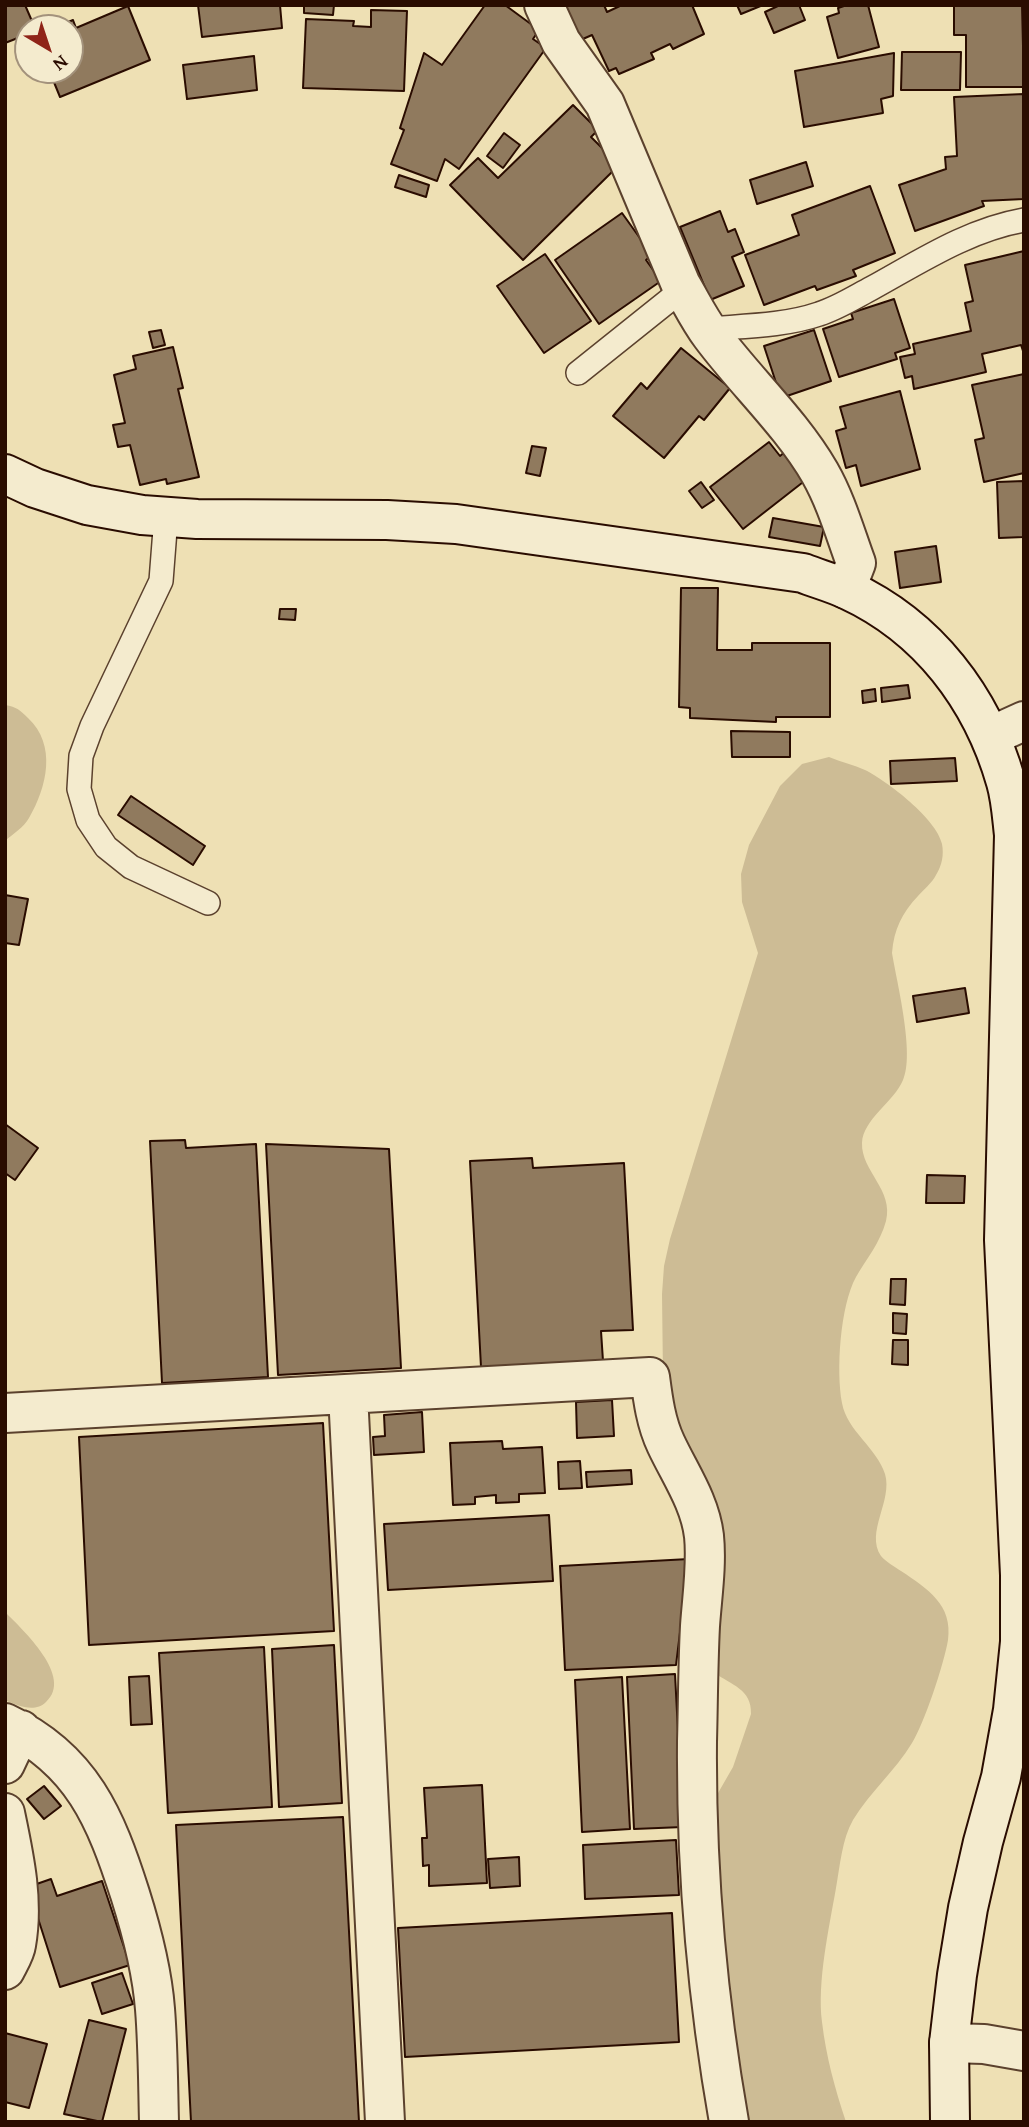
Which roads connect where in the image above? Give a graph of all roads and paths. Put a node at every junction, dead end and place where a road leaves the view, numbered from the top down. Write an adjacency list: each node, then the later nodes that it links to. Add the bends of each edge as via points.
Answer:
1 (544, 5): 3 (street, via 561,42 609,112)
2 (1024, 220): 4 (lane, via 968,235 818,314)
3 (683, 289): 4 (street); 5 (lane)
4 (707, 329): 8 (street, via 821,474 856,563)
5 (578, 373)
6 (5, 474): 7 (street, via 87,505)
7 (166, 517): 8 (street, via 456,524 803,573); 10 (lane, via 161,581 92,726 81,756 79,789 88,820 106,847 131,867)
8 (846, 589): 9 (street, via 895,618 934,651 966,691)
9 (1007, 728): 16 (street, via 1007,785 1014,835 1004,1240 1020,1642 1013,1710 968,1908)
10 (208, 903)
11 (348, 1394): 12 (street); 19 (street); 20 (street, via 650,1377 665,1441 692,1495 704,1537 697,1799 705,1938)
12 (5, 1413)
13 (10, 1739): 18 (street, via 59,1759 90,1796 113,1839 149,1966)
14 (5, 1813): 15 (street, via 18,1882 19,1922 16,1948)
15 (5, 1970)
16 (949, 2043): 17 (street); 21 (street)
17 (1024, 2051)
18 (159, 2122)
19 (385, 2122)
20 (729, 2122)
21 (950, 2122)

